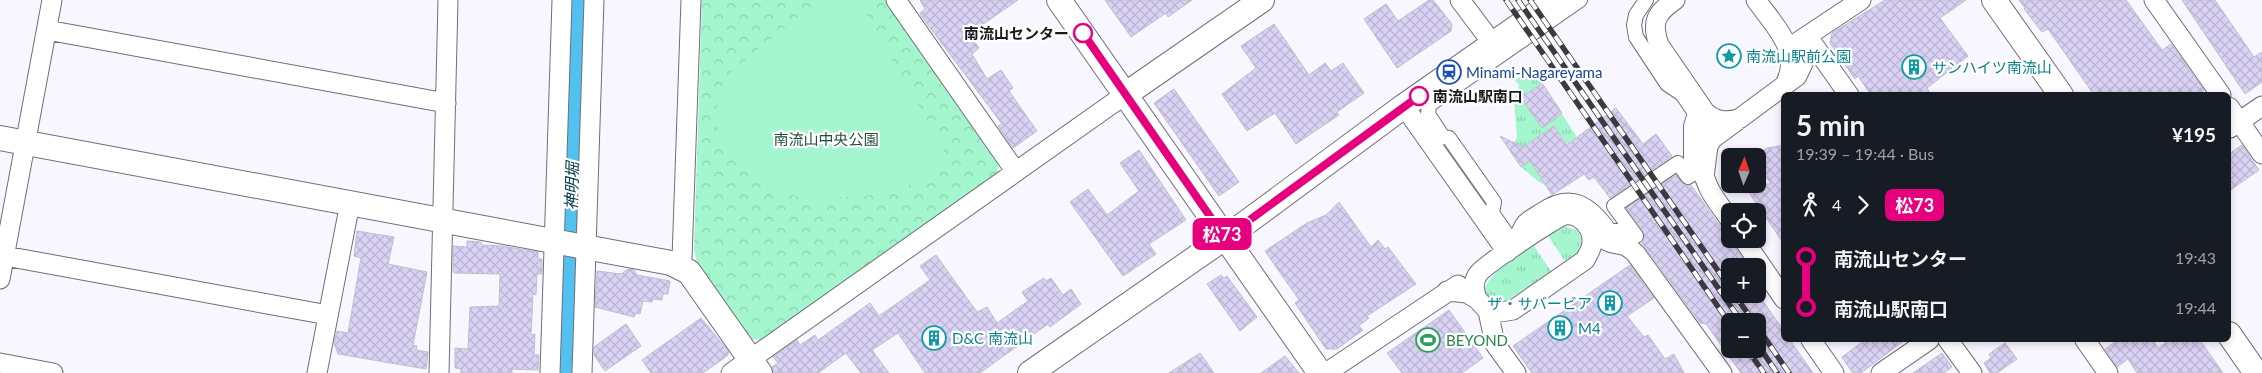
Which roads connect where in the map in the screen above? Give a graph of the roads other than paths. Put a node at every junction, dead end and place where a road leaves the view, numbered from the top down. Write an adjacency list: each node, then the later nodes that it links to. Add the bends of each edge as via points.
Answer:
1 (52, 0): 18 (street)
2 (448, 0): 27 (street)
3 (562, 0): 44 (street)
4 (594, 0): 44 (street)
5 (691, 0): 49 (street)
6 (896, 0): 36 (street)
7 (1060, 0): 26 (street)
8 (1262, 0): 26 (street)
9 (1460, 0): 21 (street)
10 (1556, 0): 21 (street)
11 (1580, 0): 12 (street, via 1429,105 1428,114 1443,137 1449,138 1494,202 1492,213 1508,236 1518,234 1523,222 1550,203 1561,201 1586,204 1610,231 1636,236 1614,206 1678,163 1688,177 1691,175 1691,126 1695,113 1682,94 1667,84 1636,36 1636,15)
12 (1646, 0)
13 (1675, 0): 30 (street, via 1661,10 1655,32 1659,45)
14 (1756, 0): 20 (street)
15 (1861, 0): 19 (street)
16 (1994, 0): 24 (street)
17 (2154, 0): 25 (street)
18 (47, 30): 27 (street); 34 (street)
19 (1808, 37): 20 (street, via 1793,43); 22 (street, via 1798,76); 23 (street)
20 (1784, 39): 22 (street, via 1792,58 1791,73)
21 (1493, 44): 28 (street)
22 (1783, 88): 31 (street)
23 (1847, 92)
24 (2059, 92)
25 (2219, 92)
26 (1126, 94): 36 (street); 42 (street)
27 (446, 103): 40 (street)
28 (1404, 106): 42 (street); 46 (street)
29 (2262, 106): 32 (street)
30 (1705, 112): 31 (street, via 1713,120); 37 (street, via 1701,139)
31 (1741, 119): 37 (street, via 1712,139)
32 (2232, 119): 35 (street)
33 (0, 138): 34 (street)
34 (26, 142): 38 (street); 47 (street)
35 (2262, 154)
36 (1016, 172): 64 (street)
37 (1704, 177): 39 (street)
38 (350, 203): 40 (street); 56 (street)
39 (1721, 206)
40 (444, 220): 44 (street); 67 (street)
41 (1587, 226): 43 (street); 46 (street, via 1573,216 1556,218); 48 (street, via 1592,241)
42 (1225, 238): 71 (street); 72 (street)
43 (1608, 242): 48 (street); 75 (street, via 1620,243 1636,254)
44 (571, 245): 49 (street); 68 (street); 69 (street)
45 (1749, 248): 53 (street)
46 (1507, 252): 50 (street)
47 (4, 256): 51 (street); 56 (street)
48 (1584, 260): 55 (street)
49 (680, 266): 64 (street, via 690,272)
50 (1478, 273): 52 (street); 54 (street, via 1474,290)
51 (0, 279)
52 (1447, 291): 54 (street, via 1467,294); 73 (street)
53 (1781, 295)
54 (1482, 305): 55 (street, via 1503,313); 62 (street)
55 (1513, 310): 62 (street, via 1504,320)
56 (328, 315): 66 (street)
57 (2231, 337): 80 (street)
58 (1812, 342): 76 (street)
59 (1926, 342): 77 (street)
60 (1949, 342): 78 (street)
61 (2086, 342): 79 (street)
62 (1495, 344): 74 (street)
63 (0, 363): 65 (street)
64 (756, 366): 70 (street)
65 (53, 373)
66 (317, 373)
67 (439, 373)
68 (550, 373)
69 (582, 373)
70 (731, 373)
71 (1030, 373)
72 (1320, 373)
73 (1326, 373)
74 (1516, 373)
75 (1722, 373)
76 (1834, 373)
77 (1881, 373)
78 (1972, 373)
79 (2108, 373)
80 (2256, 373)

